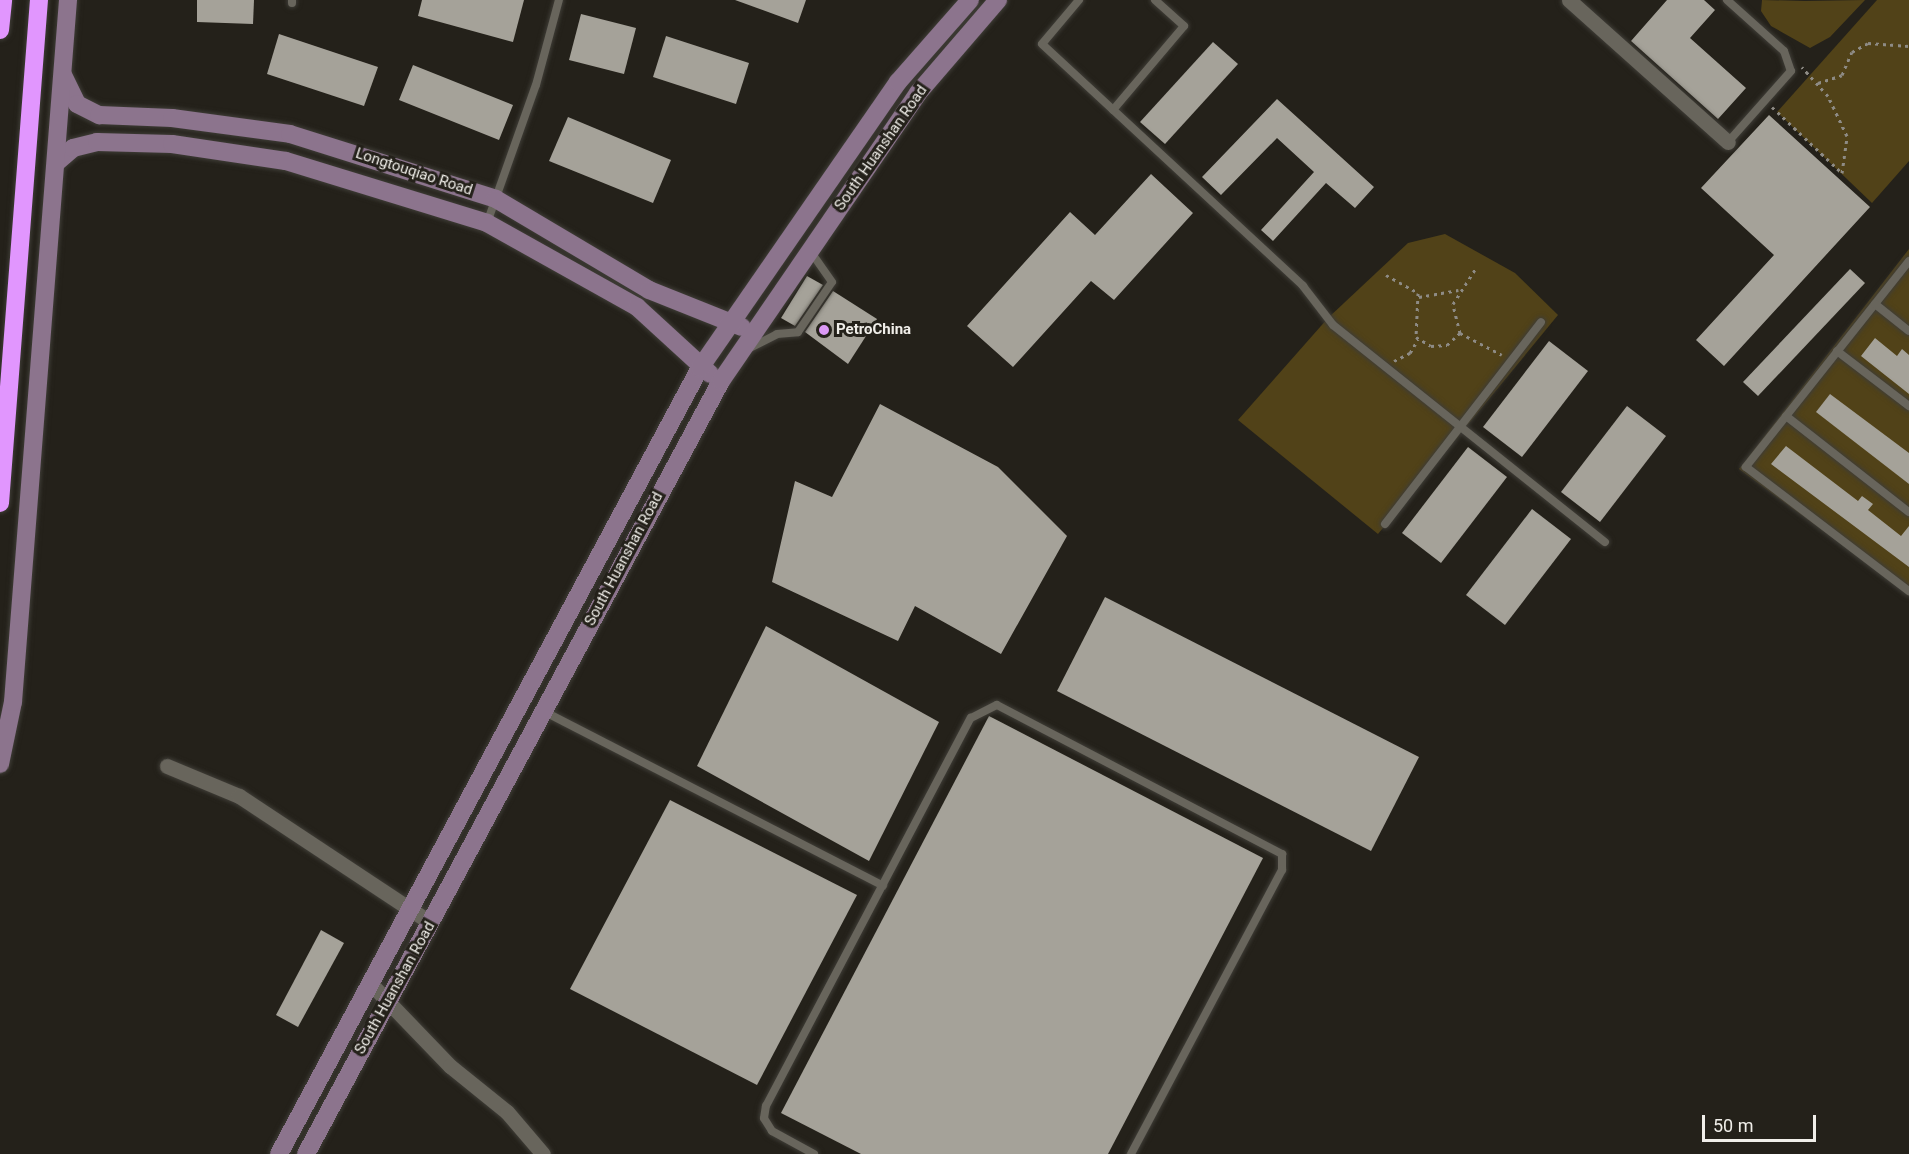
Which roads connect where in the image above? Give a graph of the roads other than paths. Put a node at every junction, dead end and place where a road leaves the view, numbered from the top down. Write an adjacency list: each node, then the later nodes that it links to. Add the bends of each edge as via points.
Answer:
1 (3, 0): 11 (highway)
2 (39, 0): 32 (highway)
3 (559, 0): 16 (lane)
4 (970, 0): 21 (street, South Huanshan Road, via 898,82)
5 (998, 0): 18 (street, South Huanshan Road, via 918,93)
6 (1078, 0): 13 (lane, via 1042,44)
7 (1155, 0): 13 (lane, via 1184,26)
8 (1569, 0): 14 (street)
9 (1727, 0): 14 (lane, via 1785,55 1791,71)
10 (68, 8): 12 (street)
11 (0, 28)
12 (63, 75): 15 (street); 16 (street, Longtouqiao Road, via 77,104 99,115 171,118 290,134)
13 (1113, 110): 31 (lane, via 1302,286 1333,325)
14 (1728, 142)
15 (56, 163): 17 (street, Longtouqiao Road, via 73,148 97,142 172,144 286,161); 38 (street, via 13,702)
16 (496, 199): 17 (lane); 21 (street, Longtouqiao Road, via 649,290)
17 (487, 222): 27 (street, Longtouqiao Road, via 637,307)
18 (810, 251): 24 (street, South Huanshan Road); 26 (lane, via 832,282 804,324 798,332 777,334)
19 (1909, 261): 20 (lane)
20 (1875, 304): 23 (lane); 25 (lane)
21 (732, 321): 24 (street, Longtouqiao Road); 27 (street, South Huanshan Road)
22 (1541, 322): 31 (lane)
23 (1909, 331)
24 (754, 333): 26 (street, South Huanshan Road)
25 (1837, 351): 29 (lane); 30 (lane)
26 (741, 352): 28 (street, South Huanshan Road)
27 (700, 368): 28 (street, Longtouqiao Road); 41 (street, South Huanshan Road)
28 (721, 381): 37 (street, South Huanshan Road)
29 (1909, 406)
30 (1786, 416): 33 (lane); 36 (lane, via 1746,466)
31 (1457, 426): 34 (lane); 35 (lane)
32 (0, 503)
33 (1909, 512)
34 (1385, 524)
35 (1605, 542)
36 (1909, 591)
37 (543, 711): 40 (lane); 42 (street, South Huanshan Road)
38 (0, 764)
39 (166, 766): 41 (street, via 239,796)
40 (883, 886): 48 (lane, via 766,1106 764,1118 772,1131); 49 (lane, via 971,718 997,705 1282,854 1282,870)
41 (411, 910): 42 (street); 43 (street, South Huanshan Road)
42 (431, 923): 44 (street, South Huanshan Road)
43 (371, 984): 44 (street); 45 (street, South Huanshan Road)
44 (385, 998): 46 (street, South Huanshan Road); 47 (street, via 450,1065 507,1112)
45 (279, 1154)
46 (306, 1154)
47 (543, 1154)
48 (814, 1154)
49 (1131, 1154)

